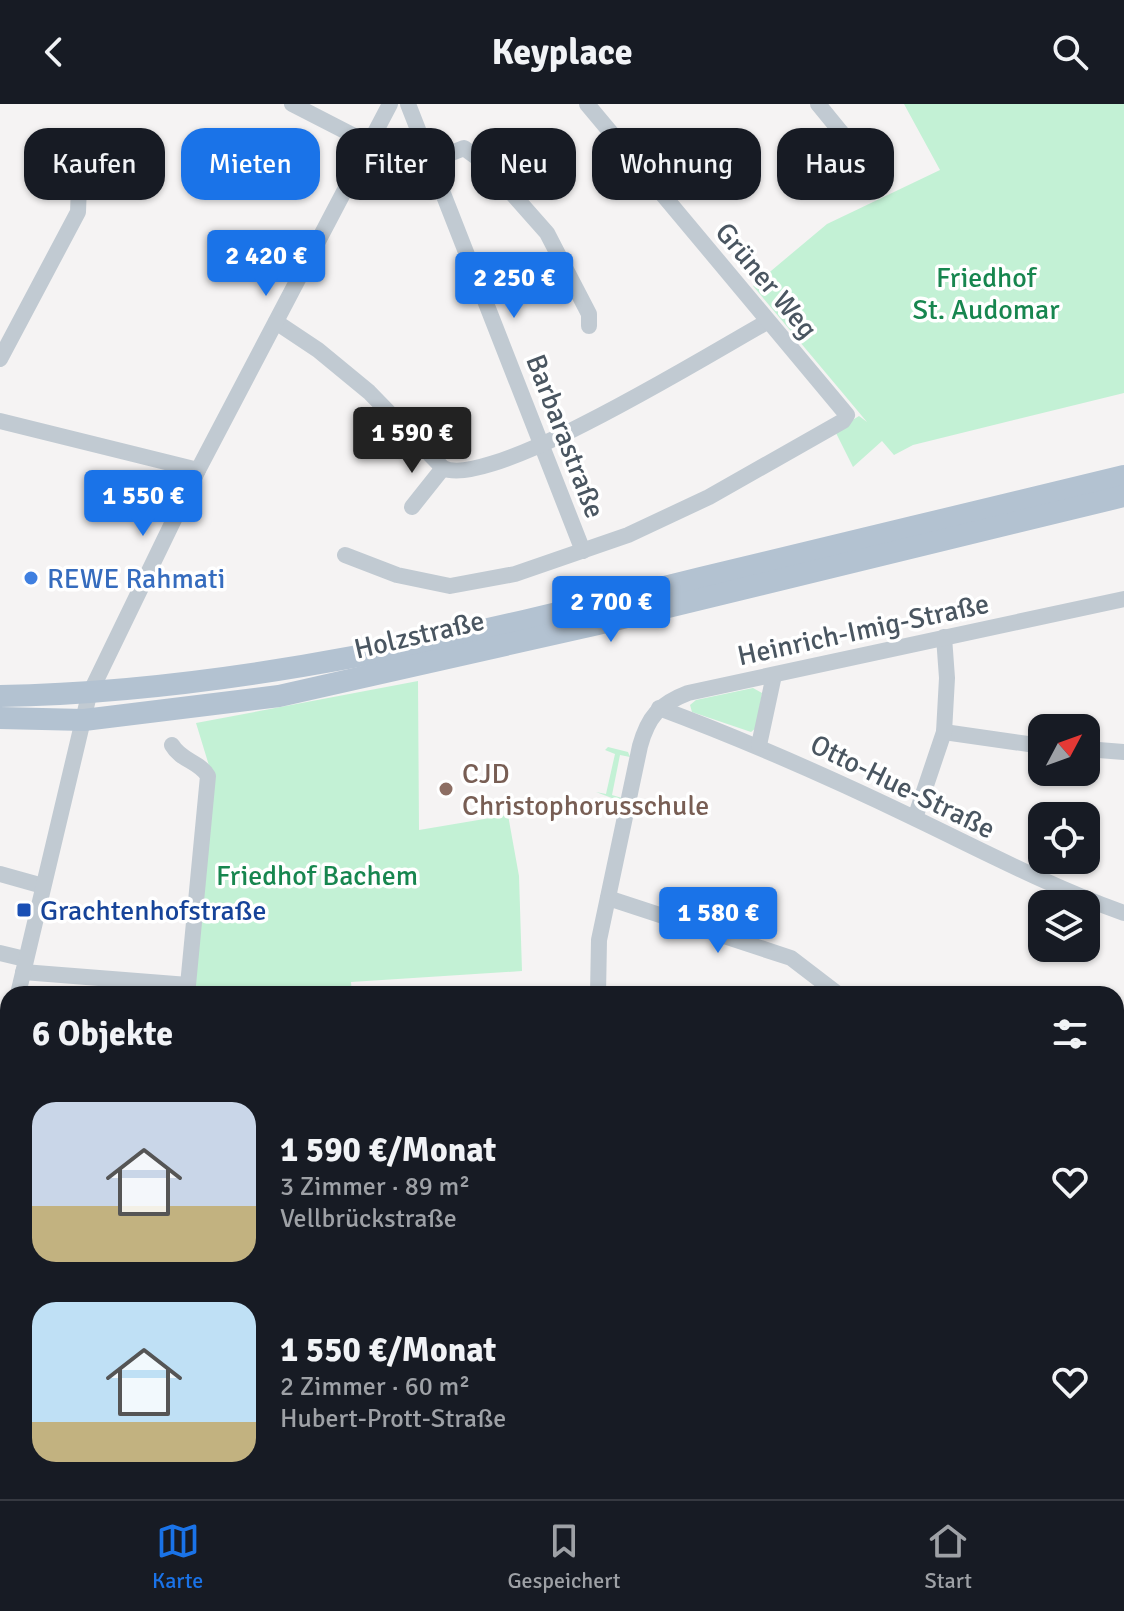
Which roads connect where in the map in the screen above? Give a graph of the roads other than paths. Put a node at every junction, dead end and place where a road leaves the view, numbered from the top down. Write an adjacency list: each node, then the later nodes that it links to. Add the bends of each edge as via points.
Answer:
1 (292, 104): 6 (street)
2 (390, 104): 7 (street)
3 (408, 104): 8 (street, Barbarastraße)
4 (588, 104): 15 (street, Grüner Weg)
5 (818, 104): 9 (street)
6 (339, 128)
7 (378, 128)
8 (418, 128)
9 (838, 128)
10 (455, 152): 16 (street, via 464,148 486,164 547,233 589,314)
11 (78, 200): 17 (street, via 78,212)
12 (340, 200): 14 (street)
13 (446, 200): 20 (street, Barbarastraße)
14 (276, 322): 21 (street, via 369,392); 22 (street)
15 (767, 322): 18 (street, Grüner Weg); 20 (street)
16 (589, 326)
17 (0, 359)
18 (847, 415): 26 (street, Barbarastraße, via 838,426 709,497)
19 (0, 421): 22 (street)
20 (542, 446): 21 (street, via 467,473); 26 (street, Barbarastraße)
21 (443, 468): 25 (street)
22 (198, 470): 31 (street)
23 (1124, 476): 31 (main road, Holzstraße, via 541,618 351,657)
24 (1124, 496): 35 (main road, Holzstraße, via 279,696)
25 (412, 507)
26 (583, 551): 27 (street, Barbarastraße, via 515,574 450,586 397,575)
27 (345, 555)
28 (1124, 599): 29 (street, Heinrich-Imig-Straße)
29 (944, 637): 30 (street, Heinrich-Imig-Straße); 36 (street)
30 (774, 675): 33 (street, Heinrich-Imig-Straße, via 688,693); 39 (street)
31 (89, 695): 32 (main road, Holzstraße); 35 (street)
32 (0, 696)
33 (659, 708): 39 (street, Otto-Hue-Straße); 45 (street, via 647,721 640,746)
34 (0, 718): 35 (main road, Holzstraße)
35 (84, 720): 44 (street)
36 (944, 732): 37 (street); 42 (street)
37 (1028, 744)
38 (172, 745): 48 (street, via 178,756 204,768 208,776 188,985)
39 (759, 745): 42 (street, Otto-Hue-Straße)
40 (1100, 750): 41 (street)
41 (1124, 752)
42 (915, 818): 46 (street, Otto-Hue-Straße, via 992,859)
43 (0, 874): 44 (street)
44 (43, 886): 48 (street)
45 (608, 898): 50 (street, via 599,940); 51 (street, via 791,958)
46 (1124, 913)
47 (0, 953): 48 (street)
48 (24, 966): 49 (street)
49 (20, 986)
50 (598, 986)
51 (828, 986)

